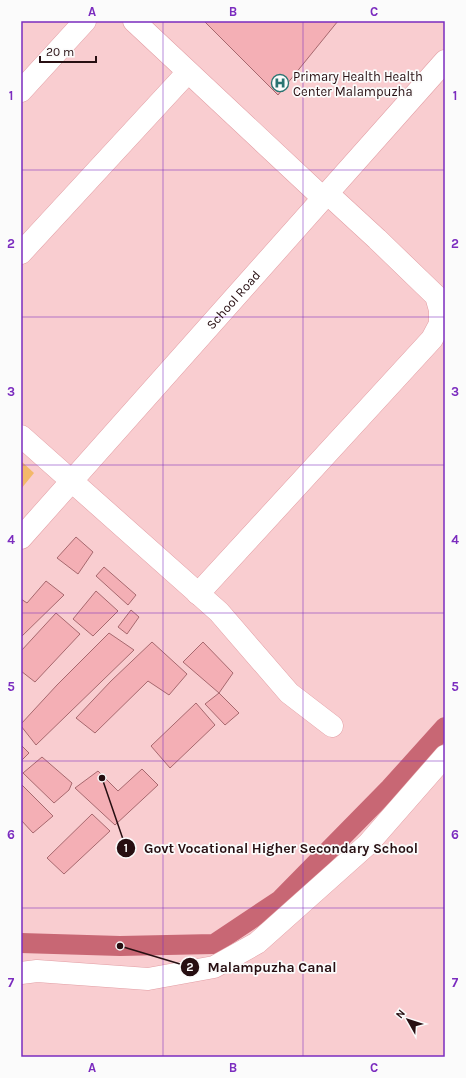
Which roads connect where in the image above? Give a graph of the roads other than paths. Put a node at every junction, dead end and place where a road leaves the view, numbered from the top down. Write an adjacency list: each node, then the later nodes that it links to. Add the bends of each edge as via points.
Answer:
1 (85, 21): 5 (street)
2 (134, 21): 4 (street)
3 (441, 66): 6 (street, School Road)
4 (188, 72): 6 (street); 7 (street)
5 (21, 91)
6 (325, 196): 9 (street, School Road); 11 (street, via 377,239 436,296 440,324 432,339)
7 (21, 253)
8 (21, 436): 9 (street)
9 (71, 482): 10 (street, School Road); 11 (street)
10 (21, 538)
11 (198, 594): 12 (street, via 219,612 289,693)
12 (332, 726)
13 (445, 756): 14 (street, via 368,844 258,943 214,967 148,979 37,971)
14 (21, 973)

